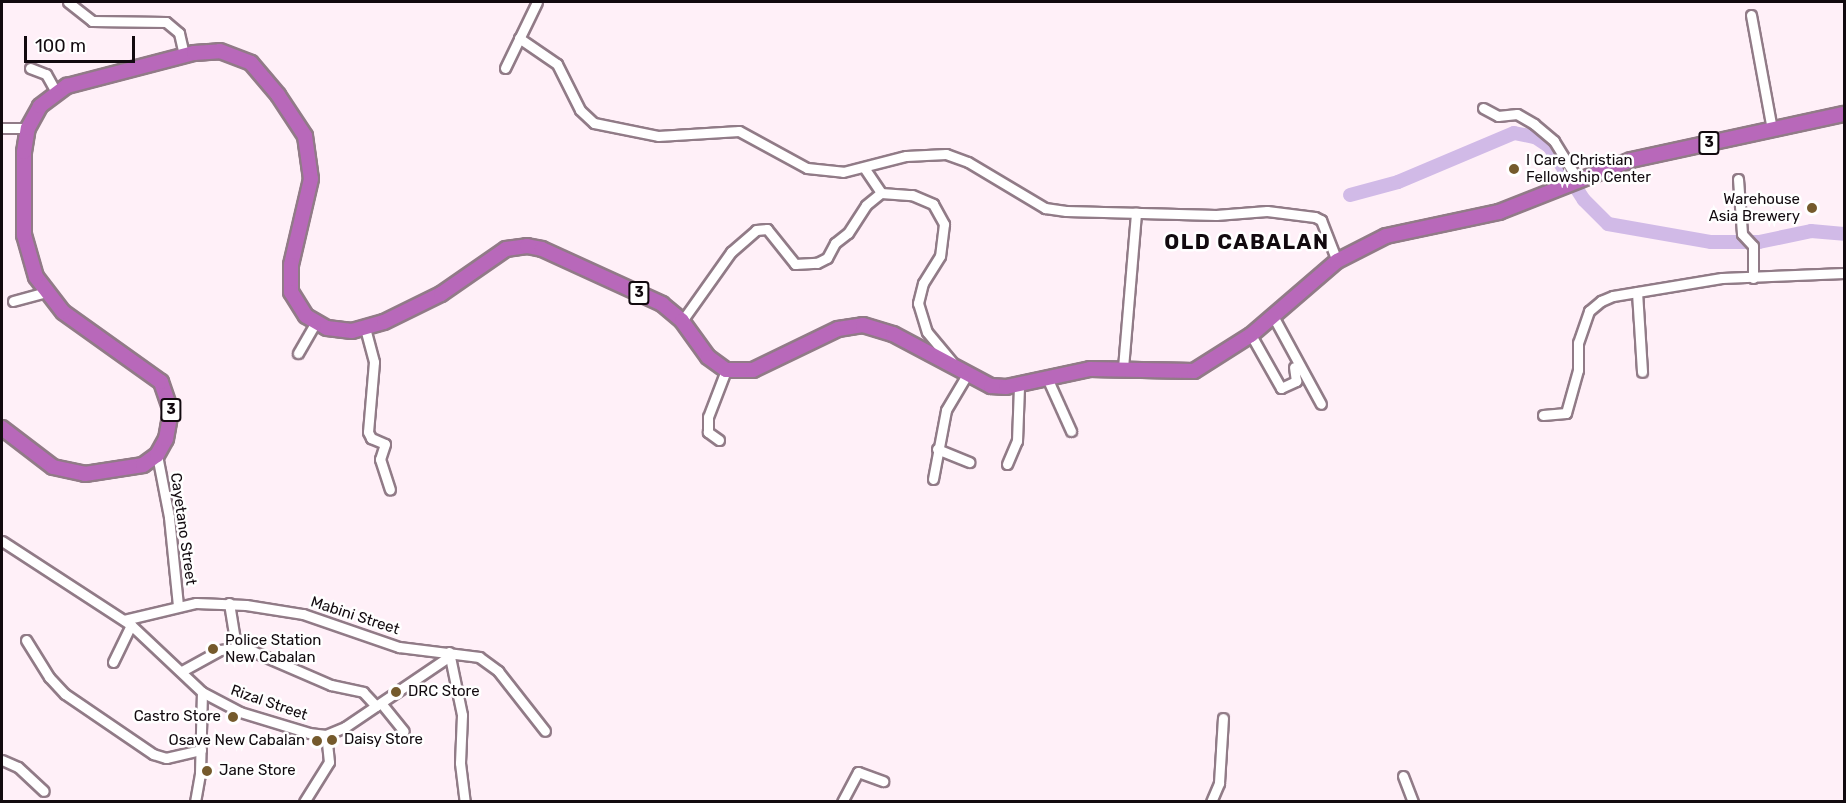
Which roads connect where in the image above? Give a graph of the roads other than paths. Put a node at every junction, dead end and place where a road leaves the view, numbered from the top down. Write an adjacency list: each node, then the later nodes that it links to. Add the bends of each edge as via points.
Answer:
1 (537, 2): 4 (street)
2 (73, 4): 5 (street, via 98,22 166,22 179,33)
3 (1751, 15): 13 (street)
4 (519, 38): 7 (street); 14 (street, via 557,64 580,110 594,123 658,136 739,131 807,168 843,172)
5 (184, 55): 8 (highway, 3, via 98,75); 27 (highway, 3, via 220,51 251,63 278,95 304,136 311,179 290,279 296,303)
6 (30, 68): 8 (street, via 46,74)
7 (505, 68)
8 (56, 92): 12 (highway, 3, via 40,106)
9 (1483, 108): 16 (street, via 1498,116 1517,114 1533,124 1554,141)
10 (1845, 114): 13 (highway, 3)
11 (2, 128): 12 (street)
12 (28, 128): 22 (highway, 3, via 22,193 24,235 30,262)
13 (1772, 129): 16 (highway, 3, via 1654,154)
14 (865, 169): 17 (street); 18 (street, via 906,156 946,154 968,162 1045,208)
15 (1738, 179): 21 (street, via 1743,236 1753,244)
16 (1576, 180): 19 (highway, 3, via 1486,216 1397,232)
17 (881, 193): 26 (street, via 832,246 827,258 819,262 795,264 767,229 756,230 731,252); 33 (street, via 924,197 942,216 945,237 918,303 927,332)
18 (1136, 213): 19 (street, via 1216,215 1267,211 1315,217 1321,220); 32 (street)
19 (1337, 261): 25 (highway, 3)
20 (1845, 273): 21 (street)
21 (1753, 278): 23 (street, via 1722,278)
22 (46, 292): 24 (street); 44 (highway, 3, via 63,312 161,382 171,411 166,439)
23 (1637, 292): 35 (street); 39 (street, via 1613,296 1589,311 1578,344 1578,370 1566,413)
24 (13, 301)
25 (1273, 316): 29 (highway, 3); 38 (street)
26 (682, 321): 28 (highway, 3, via 662,304 542,249 518,246 487,260 441,294); 34 (highway, 3, via 708,357)
27 (315, 323): 28 (highway, 3, via 327,328); 30 (street)
28 (364, 328): 48 (street, via 374,362 368,432 371,438 385,444 380,459)
29 (1251, 335): 31 (street, via 1281,388 1296,381); 32 (highway, 3, via 1194,371)
30 (298, 353)
31 (1294, 367)
32 (1123, 368): 36 (highway, 3, via 1090,369)
33 (962, 369): 34 (highway, 3, via 893,334 863,325 838,329 753,370); 37 (highway, 3, via 991,386); 43 (street)
34 (726, 370): 42 (street, via 708,417 708,432)
35 (1642, 372)
36 (1048, 380): 37 (highway, 3); 41 (street)
37 (1019, 387): 46 (street, via 1017,441)
38 (1321, 404)
39 (1544, 415)
40 (2, 428): 44 (highway, via 37,458 71,472 120,471 143,465)
41 (1071, 431)
42 (719, 440)
43 (937, 449): 45 (street); 47 (street)
44 (157, 455): 51 (street, Cayetano Street, via 169,517)
45 (969, 462)
46 (1006, 464)
47 (933, 479)
48 (390, 489)
49 (2, 541): 52 (street, Rizal Street)
50 (229, 603): 51 (street, Mabini Street); 54 (street); 55 (street, Mabini Street, via 303,614 399,647)
51 (178, 606): 52 (street, Mabini Street)
52 (128, 623): 56 (street); 57 (street, Rizal Street)
53 (26, 640): 64 (street, via 49,677 65,694 153,754 166,758)
54 (236, 646): 57 (street, via 220,650); 59 (street, via 254,649 331,685 363,692)
55 (449, 654): 59 (street); 62 (street, Mabini Street, via 479,657 494,666); 71 (street, via 462,716 460,763)
56 (113, 662)
57 (182, 671): 58 (street, Rizal Street)
58 (202, 692): 63 (street, Rizal Street, via 263,720); 64 (street)
59 (378, 704): 61 (street); 63 (street)
60 (1223, 718): 73 (street, via 1219,783)
61 (404, 731)
62 (544, 731)
63 (326, 735): 70 (street, via 329,762)
64 (201, 750): 69 (street)
65 (2, 760): 68 (street, via 18,767)
66 (1403, 776): 74 (street)
67 (883, 781): 72 (street, via 858,771)
68 (44, 791)
69 (195, 801)
70 (304, 801)
71 (465, 801)
72 (842, 801)
73 (1211, 801)
74 (1413, 801)

